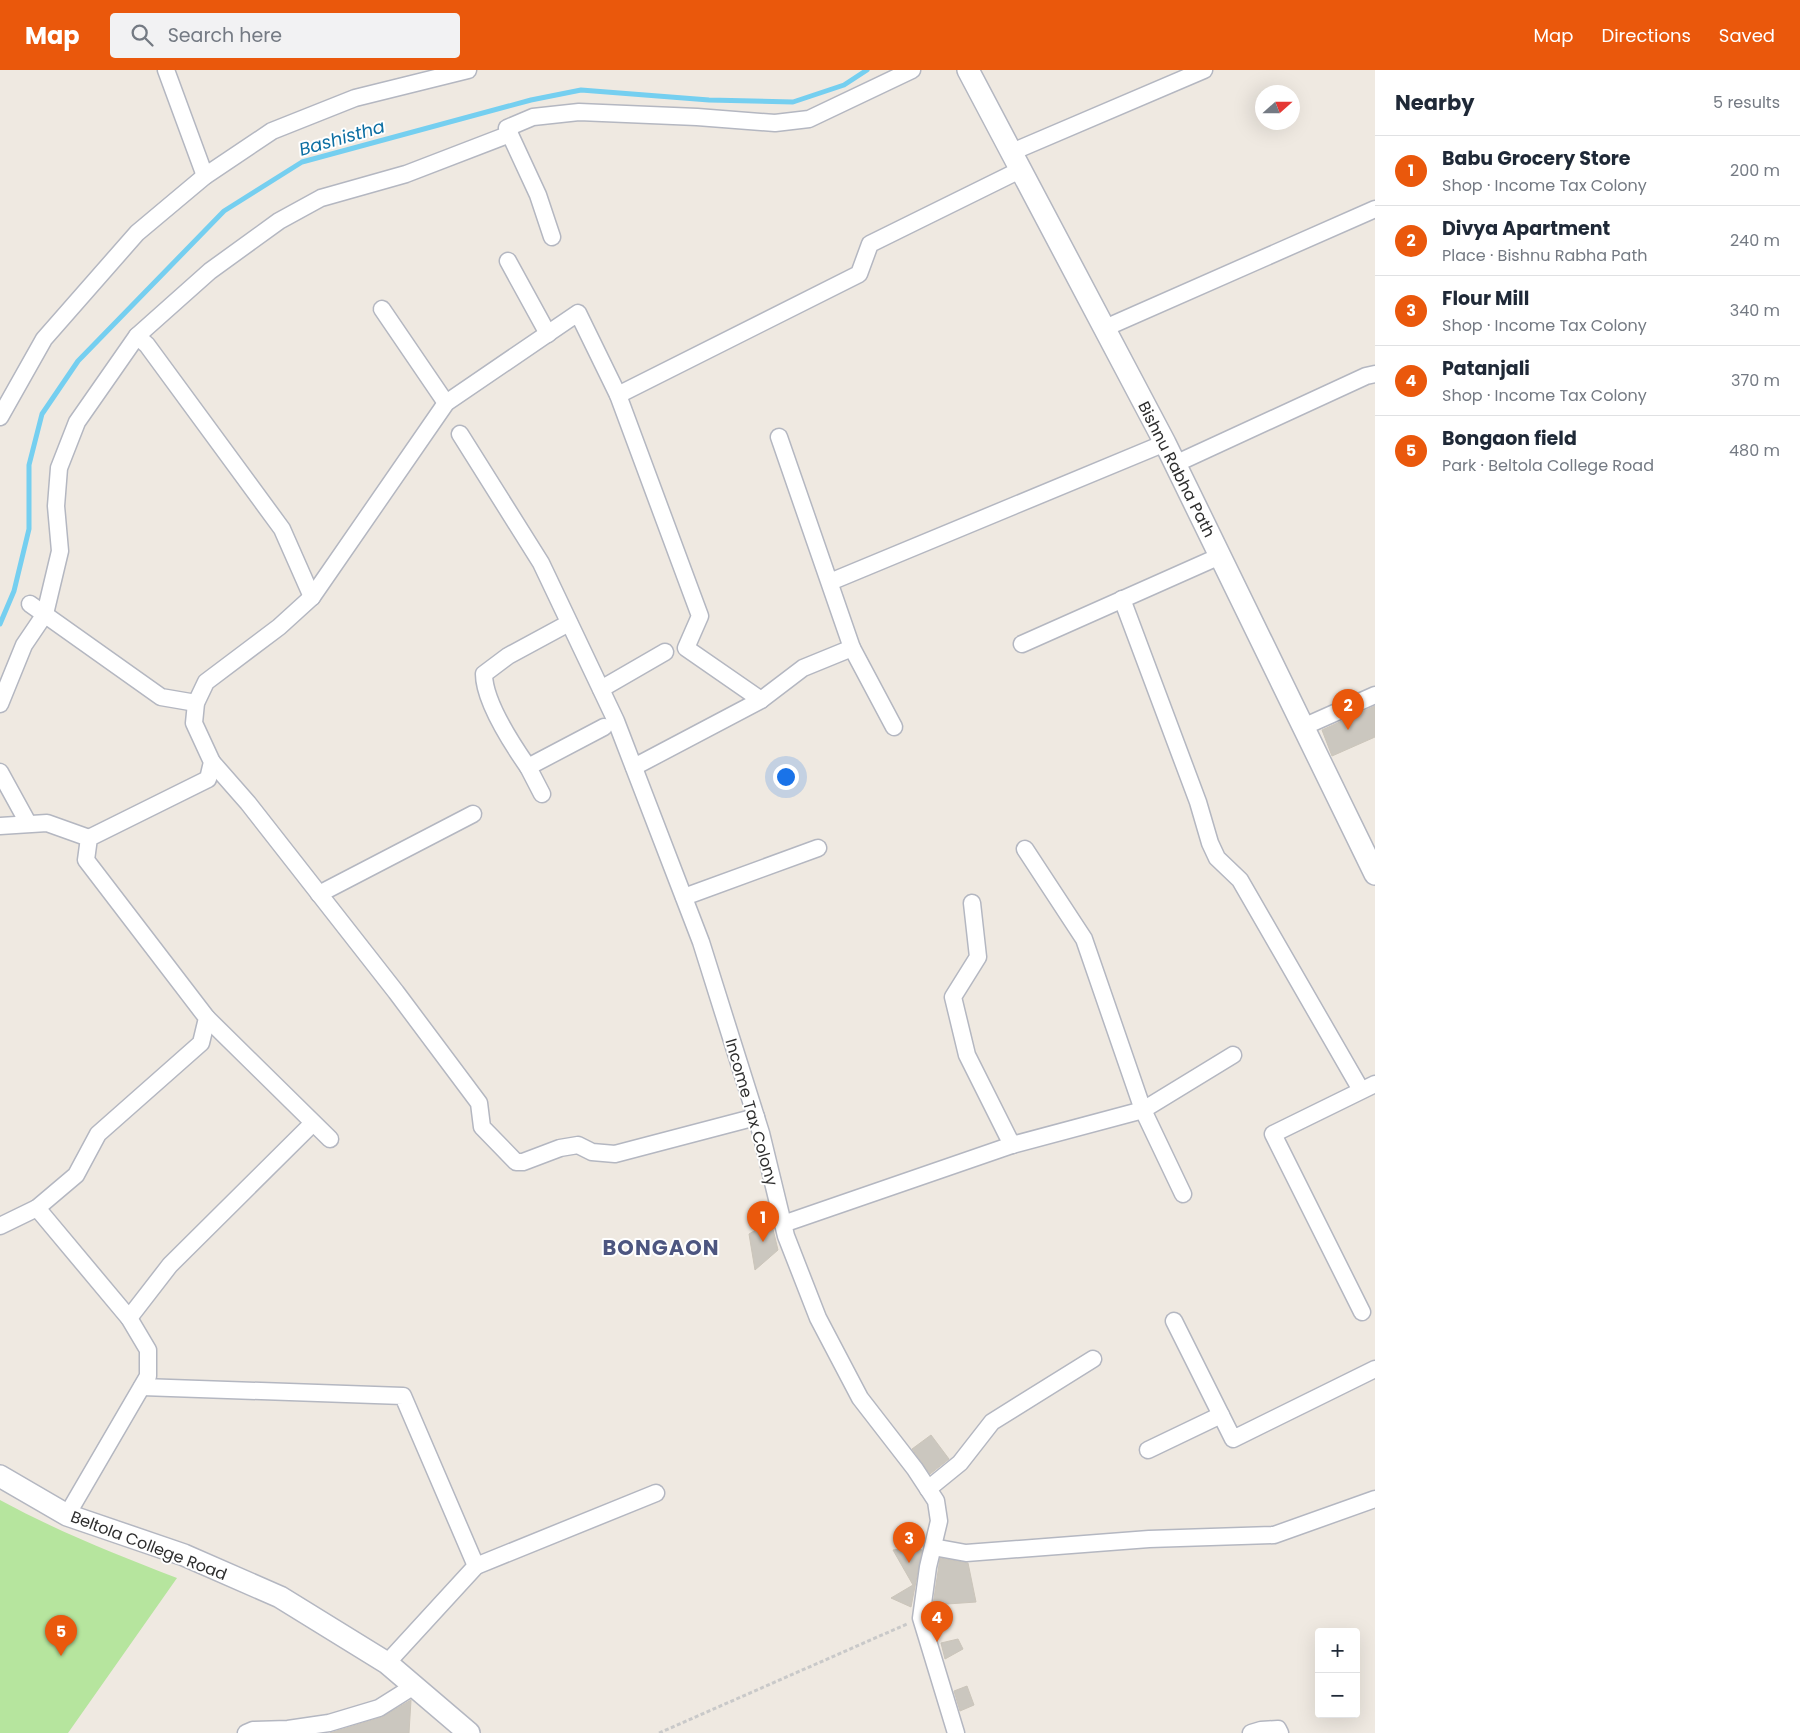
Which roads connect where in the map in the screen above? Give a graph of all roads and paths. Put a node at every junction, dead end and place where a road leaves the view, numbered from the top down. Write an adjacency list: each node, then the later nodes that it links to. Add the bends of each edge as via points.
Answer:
1 (166, 70): 9 (street)
2 (468, 70): 6 (street)
3 (912, 70): 7 (street, via 809,120 775,123 579,112 533,117 507,128)
4 (968, 70): 8 (street, Bishnu Rabha Path)
5 (1204, 70): 8 (street)
6 (447, 72): 9 (street, via 355,98 272,131)
7 (510, 134): 11 (street, via 538,195); 16 (street, via 406,174 312,202 279,221 210,271)
8 (1017, 160): 14 (street, Bishnu Rabha Path); 18 (street, via 870,244 859,274)
9 (205, 176): 20 (street, via 136,233 44,339)
10 (1375, 209): 14 (street)
11 (552, 237)
12 (508, 261): 15 (street)
13 (382, 309): 19 (street)
14 (1105, 328): 23 (street, Bishnu Rabha Path)
15 (548, 334): 18 (street, via 578,313); 19 (street)
16 (137, 336): 27 (street, via 147,345 282,529); 30 (street, via 77,422 59,468 56,506 60,551)
17 (1375, 374): 24 (street)
18 (618, 394): 37 (street, via 700,616 686,648)
19 (446, 403): 27 (street)
20 (0, 417)
21 (460, 434): 31 (street, Income Tax Colony, via 540,563)
22 (779, 437): 26 (street)
23 (1165, 444): 24 (street, Bishnu Rabha Path); 26 (street)
24 (1175, 464): 25 (street, Bishnu Rabha Path)
25 (1220, 556): 28 (street); 41 (street, Bishnu Rabha Path)
26 (830, 582): 33 (street)
27 (312, 597): 38 (street, via 279,627 206,682)
28 (1122, 599): 32 (street); 60 (street, via 1217,858 1240,880)
29 (30, 604): 30 (street)
30 (45, 614): 38 (street, via 161,697); 39 (street, via 24,645)
31 (569, 623): 35 (street, Income Tax Colony); 45 (street, via 508,656 484,674 484,688)
32 (1022, 644)
33 (852, 648): 37 (street, via 802,668); 40 (street)
34 (665, 652): 35 (street)
35 (600, 689): 44 (street, Income Tax Colony)
36 (1375, 695): 41 (street)
37 (761, 700): 44 (street)
38 (196, 703): 43 (street, via 194,723)
39 (0, 704)
40 (894, 727)
41 (1304, 727): 54 (street, Bishnu Rabha Path)
42 (604, 728): 45 (street)
43 (212, 762): 51 (street, via 208,779); 55 (street)
44 (634, 767): 56 (street, Income Tax Colony)
45 (528, 768): 47 (street)
46 (0, 772): 49 (street)
47 (542, 794)
48 (473, 814): 55 (street)
49 (28, 823): 50 (street); 51 (street, via 47,823)
50 (0, 826)
51 (89, 838): 58 (street, via 86,860)
52 (818, 848): 56 (street)
53 (1025, 849): 61 (street, via 1084,939)
54 (1375, 874)
55 (319, 894): 62 (street, via 479,1103 482,1127 516,1162 578,1145 592,1152 615,1154)
56 (684, 896): 62 (street, Income Tax Colony)
57 (972, 904): 65 (street, via 978,956 953,997 967,1055)
58 (207, 1018): 63 (street); 67 (street, via 201,1043 98,1134 76,1175)
59 (1233, 1055): 61 (street)
60 (1368, 1087): 70 (street, via 1273,1134)
61 (1143, 1110): 65 (street); 66 (street)
62 (756, 1118): 68 (street, Income Tax Colony)
63 (313, 1123): 64 (street); 71 (street, via 170,1266)
64 (330, 1139)
65 (1012, 1145): 68 (street)
66 (1183, 1194)
67 (37, 1208): 69 (street); 71 (street)
68 (783, 1224): 79 (street, Income Tax Colony, via 818,1318 860,1398)
69 (0, 1226)
70 (1362, 1312)
71 (129, 1318): 75 (street, via 148,1350 148,1376)
72 (1174, 1321): 76 (street)
73 (1093, 1359): 79 (street, via 992,1422 960,1462)
74 (1375, 1370): 76 (street, via 1233,1439)
75 (142, 1387): 82 (street); 84 (street, via 403,1396)
76 (1221, 1415): 77 (street)
77 (1148, 1450)
78 (0, 1476): 82 (street, Beltola College Road)
79 (928, 1489): 83 (street, Income Tax Colony, via 936,1501 939,1521)
80 (656, 1493): 84 (street)
81 (1375, 1499): 83 (street, via 1274,1535 1149,1539 966,1553)
82 (67, 1515): 86 (street, Beltola College Road, via 184,1555 280,1597)
83 (933, 1547): 85 (street, Income Tax Colony)
84 (476, 1566): 86 (street)
85 (921, 1618): 91 (path); 92 (street, Income Tax Colony)
86 (387, 1663): 87 (street, Beltola College Road)
87 (414, 1686): 88 (street, via 379,1708); 90 (street, Beltola College Road)
88 (297, 1730): 89 (street, via 253,1730)
89 (246, 1733)
90 (469, 1733)
91 (659, 1733)
92 (956, 1733)
93 (1251, 1733): 94 (street, via 1278,1729)
94 (1280, 1733)

